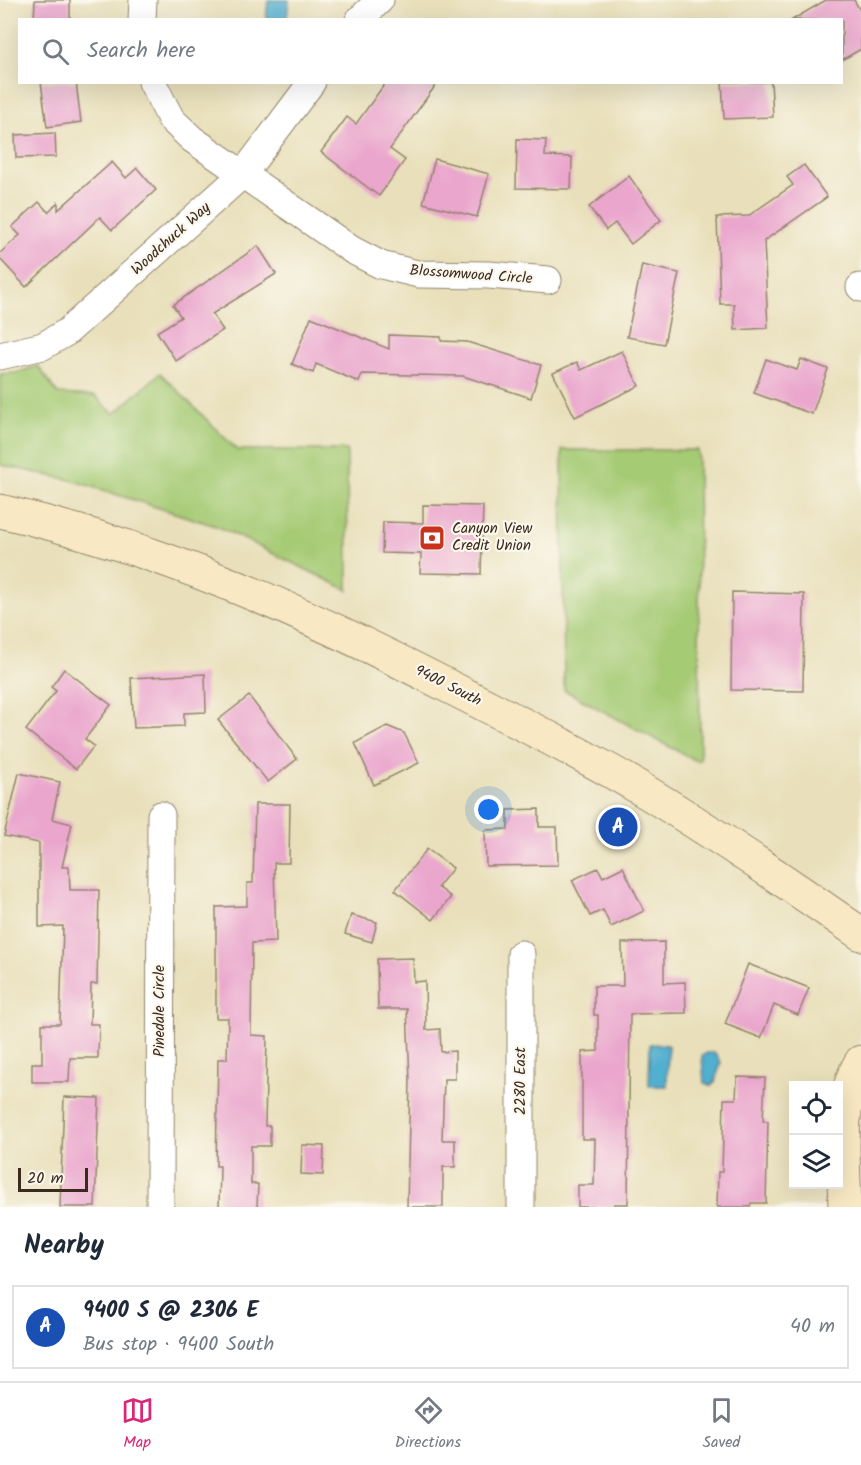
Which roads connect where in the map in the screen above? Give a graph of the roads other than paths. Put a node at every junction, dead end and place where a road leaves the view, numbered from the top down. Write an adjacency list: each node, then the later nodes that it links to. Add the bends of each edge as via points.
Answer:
1 (142, 0): 3 (street)
2 (380, 0): 4 (street)
3 (142, 18)
4 (361, 18)
5 (153, 84): 7 (street, Blossomwood Circle, via 171,119 214,157)
6 (310, 84): 7 (street, Woodchuck Way)
7 (243, 174): 8 (street, Blossomwood Circle, via 352,250 381,265 418,274); 9 (street, Woodchuck Way, via 67,332 43,346)
8 (548, 280)
9 (0, 356)
10 (0, 511): 12 (main road, 9400 South, via 161,556 374,648 638,787 762,865)
11 (161, 815): 15 (street, Pinedale Circle)
12 (861, 934)
13 (521, 954): 16 (street, 2280 East)
14 (857, 1068): 17 (main road, via 845,1109)
15 (160, 1207)
16 (521, 1207)
17 (844, 1207)

